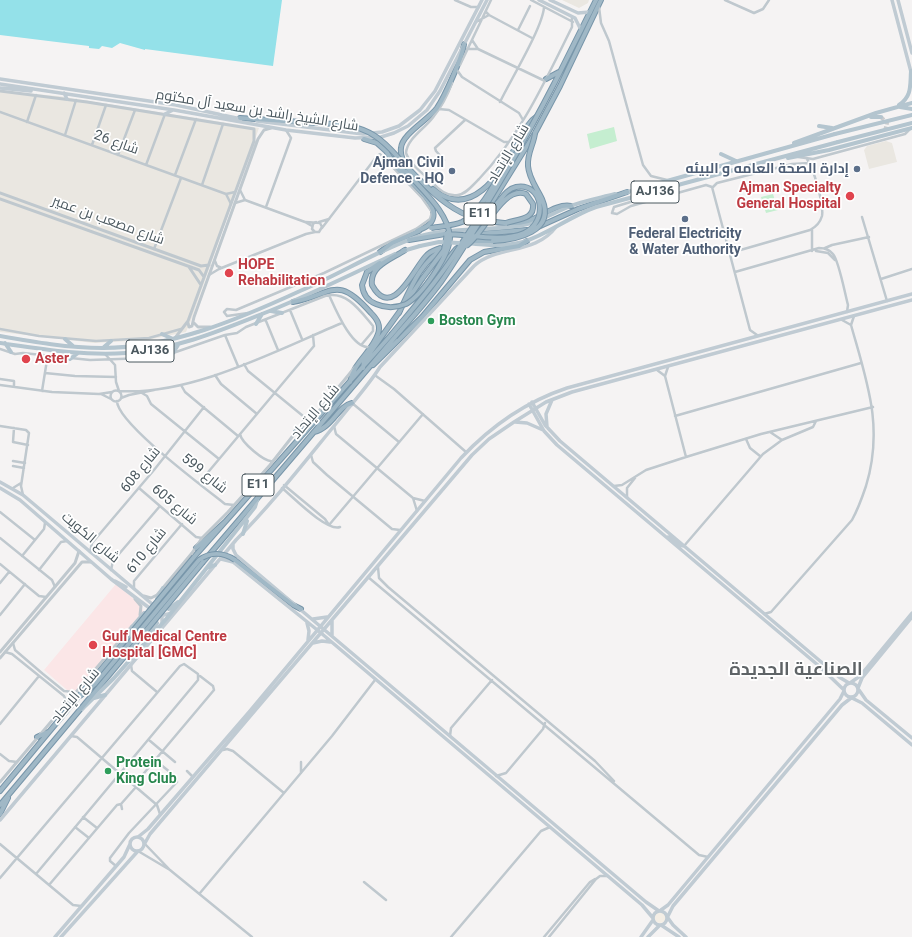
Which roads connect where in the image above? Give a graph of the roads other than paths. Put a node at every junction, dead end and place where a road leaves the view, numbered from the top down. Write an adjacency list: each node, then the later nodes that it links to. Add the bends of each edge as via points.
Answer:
1 (455, 0): 16 (street)
2 (482, 0): 17 (main road, شارع الشيخ راشد بن سعيد آل مكتوم)
3 (487, 0): 17 (main road, شارع الشيخ راشد بن سعيد آل مكتوم)
4 (491, 0): 17 (street)
5 (531, 0): 15 (street)
6 (538, 0): 15 (main road); 19 (main road)
7 (550, 0): 20 (main road)
8 (725, 0): 9 (street, via 754,13 763,9)
9 (769, 0)
10 (892, 0): 40 (main road)
11 (599, 1): 21 (highway, شارع الإتحاد / E11); 89 (highway, شارع الإتحاد / E11); 118 (street, via 601,23 614,59 643,165 652,176)
12 (898, 1): 13 (main road); 36 (main road)
13 (904, 3)
14 (530, 6): 29 (street)
15 (542, 6): 18 (street); 22 (street)
16 (469, 7): 17 (street); 23 (street)
17 (483, 8): 23 (main road, شارع الشيخ راشد بن سعيد آل مكتوم); 24 (street); 26 (street); 27 (main road, شارع الشيخ راشد بن سعيد آل مكتوم)
18 (550, 9): 19 (main road); 22 (street); 28 (street)
19 (558, 9): 20 (main road)
20 (569, 12): 21 (main road); 25 (main road)
21 (590, 12): 30 (highway, شارع الإتحاد / E11)
22 (543, 13): 31 (street)
23 (475, 15): 73 (main road, شارع الشيخ راشد بن سعيد آل مكتوم, via 431,98 414,115 390,129 373,134 352,134)
24 (489, 15): 26 (street); 29 (street)
25 (572, 16): 28 (street); 30 (main road, via 577,20)
26 (482, 19): 27 (street); 32 (street)
27 (476, 22): 33 (main road, شارع الشيخ راشد بن سعيد آل مكتوم)
28 (573, 22): 44 (street)
29 (518, 30): 31 (street)
30 (581, 30): 39 (highway, شارع الإتحاد / E11)
31 (532, 38): 37 (street)
32 (472, 40): 34 (street); 35 (street)
33 (464, 44): 41 (highway); 94 (main road, شارع الشيخ راشد بن سعيد آل مكتوم, via 440,91 420,117 394,133)
34 (467, 49): 35 (street); 38 (street)
35 (478, 49): 37 (street)
36 (912, 53)
37 (517, 68): 44 (street); 57 (street)
38 (457, 70): 41 (street); 42 (street)
39 (560, 72): 44 (highway); 71 (highway, شارع الإتحاد / E11, bridge)
40 (912, 72): 60 (main road, via 911,94)
41 (453, 77): 42 (street); 56 (highway)
42 (462, 77): 57 (street)
43 (0, 78): 45 (main road, شارع الشيخ راشد بن سعيد آل مكتوم)
44 (546, 80): 68 (street)
45 (11, 83): 46 (main road, شارع الشيخ راشد بن سعيد آل مكتوم); 48 (main road, شارع الشيخ راشد بن سعيد آل مكتوم); 73 (main road, شارع الشيخ راشد بن سعيد آل مكتوم, via 176,105)
46 (0, 84)
47 (0, 88): 49 (main road)
48 (36, 89): 49 (main road); 52 (main road, شارع الشيخ راشد بن سعيد آل مكتوم)
49 (25, 90): 51 (main road)
50 (0, 91): 51 (street)
51 (19, 93): 53 (street)
52 (64, 93): 54 (main road); 64 (main road, شارع الشيخ راشد بن سعيد آل مكتوم)
53 (36, 95): 54 (street); 79 (street)
54 (68, 99): 55 (street)
55 (76, 100): 59 (street); 91 (street)
56 (442, 102): 62 (street); 65 (street); 114 (highway, via 403,141 401,152)
57 (500, 102): 67 (street)
58 (912, 103): 60 (main road)
59 (106, 105): 61 (street); 100 (street)
60 (896, 107): 63 (main road); 74 (main road)
61 (136, 109): 69 (street); 105 (street)
62 (439, 109): 65 (street); 103 (street, via 410,141 406,153 410,161 442,191 452,195 464,193)
63 (912, 109)
64 (174, 110): 69 (main road); 76 (main road, شارع الشيخ راشد بن سعيد آل مكتوم)
65 (448, 110): 77 (street)
66 (0, 112): 79 (street, شارع 26)
67 (519, 113): 68 (street); 78 (street)
68 (528, 113): 78 (street)
69 (165, 114): 75 (street); 113 (street)
70 (912, 115): 101 (main road, AJ136, bridge)
71 (538, 116): 107 (highway, bridge, via 530,122); 152 (highway, شارع الإتحاد / E11, bridge)
72 (881, 117): 74 (main road)
73 (240, 118): 114 (highway, bridge, via 340,125 366,130 382,141)
74 (864, 118): 85 (main road)
75 (196, 119): 81 (street); 115 (street)
76 (228, 120): 82 (main road); 84 (main road, شارع الشيخ راشد بن سعيد آل مكتوم)
77 (465, 120): 98 (street); 110 (street, via 435,148)
78 (524, 121): 99 (street)
79 (27, 122): 91 (street, شارع 26)
80 (912, 123): 108 (main road, AJ136, bridge)
81 (223, 124): 82 (street); 120 (street)
82 (231, 125): 92 (street, via 251,128)
83 (819, 126): 85 (main road)
84 (271, 128): 87 (main road, شارع الشيخ راشد بن سعيد آل مكتوم); 93 (street, via 264,130)
85 (833, 128): 101 (main road)
86 (912, 129): 90 (main road); 96 (street, via 907,134)
87 (286, 130): 94 (main road, شارع الشيخ راشد بن سعيد آل مكتوم); 132 (street, via 291,138)
88 (884, 131): 95 (main road)
89 (535, 133): 133 (highway, شارع الإتحاد / E11, bridge); 152 (highway, bridge, via 528,166 543,201 542,220 535,230 524,237 494,241 472,240)
90 (892, 133): 95 (main road); 96 (main road)
91 (64, 135): 100 (street, شارع 26)
92 (255, 135): 93 (street, via 258,132); 123 (street)
93 (260, 136): 122 (street)
94 (364, 138): 119 (highway, via 377,143 386,151)
95 (874, 138): 97 (main road)
96 (890, 138): 102 (street)
97 (862, 141): 102 (main road); 106 (main road)
98 (504, 142): 99 (street); 103 (street)
99 (510, 142): 103 (street)
100 (92, 145): 105 (street, شارع 26)
101 (786, 147): 111 (main road, AJ136)
102 (859, 147): 109 (street)
103 (505, 148)
104 (721, 154): 111 (main road)
105 (118, 155): 113 (street, شارع 26)
106 (797, 157): 108 (main road); 109 (street)
107 (508, 159): 117 (highway, bridge, via 487,185 475,196 464,200 451,200 442,196); 144 (highway, bridge, via 481,204 470,217 459,223)
108 (780, 159): 127 (main road, AJ136)
109 (807, 159): 112 (street)
110 (444, 160)
111 (736, 161): 118 (main road, AJ136)
112 (810, 163): 121 (street, via 792,164 717,183); 143 (street, via 822,210 820,220)
113 (146, 165): 115 (street, شارع 26)
114 (408, 168): 117 (highway)
115 (175, 175): 116 (street, شارع 26)
116 (181, 178): 120 (street, شارع 26); 155 (street)
117 (418, 178): 138 (highway, via 440,199 464,214)
118 (669, 180): 124 (main road, AJ136)
119 (409, 181): 135 (street, via 379,154); 142 (highway, bridge, via 438,208); 144 (highway, via 429,202 434,213 430,223); 185 (street, via 430,209 432,215 429,220 416,229 324,273 236,310 227,309 224,312 227,316)
120 (202, 185): 126 (street, شارع 26)
121 (713, 188): 127 (street, via 706,185 631,206 617,214 612,213 614,207 637,200); 150 (street)
122 (240, 189): 129 (street); 130 (street)
123 (235, 192): 126 (street); 130 (street)
124 (627, 192): 131 (main road, AJ136); 153 (highway, via 578,209 538,227 517,232 477,234)
125 (0, 193): 155 (street, شارع مصعب بن عمير)
126 (226, 194): 130 (street)
127 (646, 194): 139 (main road, AJ136, via 585,211)
128 (0, 199): 166 (street, شارع مصعب بن عمير)
129 (245, 200): 130 (street); 132 (street)
130 (233, 204): 163 (street); 164 (street)
131 (571, 206): 138 (highway, via 563,206 528,221); 148 (main road, AJ136, via 529,224 434,232)
132 (266, 208): 136 (street)
133 (486, 212): 148 (highway, bridge, via 491,210 509,190 517,187 524,187 532,192 540,205 537,223 519,235 497,237 445,234); 152 (highway, شارع الإتحاد / E11, bridge)
134 (862, 217): 147 (street)
135 (330, 219): 137 (street); 141 (street)
136 (305, 222): 137 (street); 140 (street)
137 (317, 222): 140 (street); 141 (street)
138 (506, 223): 152 (highway, bridge, via 531,214 533,204 526,194 517,192 509,196 474,239)
139 (558, 224): 149 (main road, AJ136); 243 (main road, via 553,231 536,243 490,256 476,264 382,365)
140 (312, 227): 145 (street); 146 (street)
141 (322, 228): 145 (street)
142 (447, 229): 173 (highway, bridge, via 450,239 446,253); 188 (highway, bridge, via 444,250)
143 (812, 229): 157 (street); 158 (street)
144 (417, 231): 159 (highway, via 386,246)
145 (316, 232): 146 (street)
146 (306, 234): 167 (street)
147 (869, 237): 151 (street); 174 (street)
148 (410, 240): 159 (main road, AJ136)
149 (527, 240): 152 (main road, AJ136, via 500,245); 237 (highway, via 519,246 484,252 474,257 422,317 378,362)
150 (727, 244): 157 (street); 161 (street)
151 (836, 244): 154 (street); 160 (street)
152 (461, 245): 156 (main road, AJ136, bridge, via 439,242); 173 (highway, bridge); 206 (highway, شارع الإتحاد / E11, bridge)
153 (446, 246): 156 (highway, via 433,250 426,256 398,294 380,295 372,285 372,274 379,266); 188 (highway, via 424,265)
154 (825, 248): 158 (street); 160 (street)
155 (154, 249): 165 (street, شارع مصعب بن عمير)
156 (405, 250): 162 (main road, AJ136)
157 (736, 250): 161 (street)
158 (813, 251): 160 (street); 170 (street)
159 (380, 252): 185 (main road, AJ136)
160 (829, 252): 181 (street, via 836,258)
161 (730, 253): 170 (street)
162 (389, 257): 173 (highway, bridge, via 367,272 362,282 364,293 373,303 388,307 411,301); 179 (main road, AJ136)
163 (215, 260): 167 (street, via 217,266); 171 (street)
164 (209, 265): 165 (street, شارع مصعب بن عمير); 172 (street)
165 (201, 266): 169 (street, via 202,269)
166 (189, 267): 169 (street, شارع مصعب بن عمير); 175 (street)
167 (222, 268): 171 (street)
168 (912, 269): 174 (street)
169 (199, 270): 172 (street)
170 (735, 272): 201 (street)
171 (209, 276): 194 (street)
172 (204, 277): 175 (street)
173 (431, 277)
174 (881, 279): 180 (street)
175 (201, 286): 192 (street)
176 (912, 294): 180 (main road)
177 (329, 295): 182 (street); 195 (street); 215 (street, via 339,295 353,303 373,326 373,331)
178 (912, 300): 190 (main road)
179 (293, 302): 184 (main road, AJ136); 218 (highway, via 332,290 343,290 353,294 378,323 378,335)
180 (886, 302): 183 (main road)
181 (848, 304): 183 (street); 186 (street)
182 (290, 310): 187 (street); 210 (street)
183 (856, 310): 186 (main road)
184 (270, 311): 187 (main road); 189 (main road, AJ136)
185 (250, 312): 198 (main road, AJ136)
186 (847, 312): 207 (main road)
187 (282, 313): 193 (street)
188 (398, 313): 239 (highway, via 364,362)
189 (262, 314): 196 (main road); 216 (main road, AJ136, via 215,334)
190 (854, 316): 191 (main road); 197 (street)
191 (842, 320): 197 (street); 235 (main road)
192 (188, 321): 194 (street, via 190,327); 199 (street)
193 (266, 321): 196 (street); 221 (street)
194 (193, 322): 198 (street, via 198,327)
195 (342, 323): 204 (street); 215 (street, via 347,332)
196 (256, 324): 203 (street, via 237,333)
197 (851, 325): 231 (street)
198 (212, 327): 209 (main road, AJ136)
199 (184, 328): 202 (street); 209 (street)
200 (0, 329): 208 (street)
201 (750, 330): 207 (street); 211 (street)
202 (162, 334): 209 (main road); 212 (street, via 142,339)
203 (225, 335): 225 (street); 236 (street)
204 (313, 335): 210 (street); 258 (street, via 314,346)
205 (0, 336): 217 (main road, AJ136)
206 (393, 336): 237 (highway, شارع الإتحاد / E11); 239 (highway, شارع الإتحاد / E11)
207 (760, 336): 211 (main road)
208 (65, 339): 212 (street); 217 (main road)
209 (174, 339): 219 (main road, AJ136)
210 (302, 339): 221 (street)
211 (745, 340): 223 (main road)
212 (111, 341): 219 (main road)
213 (0, 343): 214 (main road, AJ136)
214 (5, 343): 222 (main road); 224 (main road, AJ136)
215 (362, 344): 218 (street, via 366,348)
216 (178, 345): 225 (main road); 226 (main road, AJ136, via 142,352)
217 (74, 346): 219 (main road, AJ136)
218 (370, 347): 234 (highway)
219 (104, 348)
220 (0, 350): 222 (street)
221 (278, 350): 232 (street)
222 (11, 352): 227 (street)
223 (702, 352): 235 (main road, via 677,361); 265 (main road, via 571,386)
224 (78, 353): 226 (main road, AJ136); 228 (main road)
225 (173, 353): 229 (street)
226 (104, 354): 230 (street)
227 (50, 357): 228 (street); 241 (street)
228 (70, 359): 230 (street)
229 (119, 360): 230 (street); 233 (street)
230 (113, 361): 233 (street)
231 (862, 363): 268 (street); 273 (street)
232 (244, 364): 236 (street); 258 (street, via 248,371)
233 (115, 365): 245 (street)
234 (358, 365): 248 (highway); 277 (street, via 310,422)
235 (675, 365): 238 (main road)
236 (238, 366): 242 (street)
237 (369, 367): 284 (highway, شارع الإتحاد / E11)
238 (668, 367): 240 (main road); 244 (street)
239 (363, 368): 248 (highway, شارع الإتحاد / E11)
240 (657, 370): 244 (street); 263 (main road)
241 (45, 373): 245 (street); 253 (street)
242 (215, 375): 249 (street); 271 (street, via 221,384)
243 (376, 376): 266 (main road); 272 (street)
244 (665, 376): 273 (street)
245 (116, 377): 247 (street)
246 (0, 379): 251 (street, via 14,381)
247 (116, 382): 254 (street); 255 (street)
248 (350, 382): 281 (highway, شارع الإتحاد / E11)
249 (181, 384): 252 (street); 267 (street, via 184,391)
250 (0, 385): 251 (street)
251 (14, 387): 253 (street)
252 (154, 390): 255 (street); 256 (street)
253 (42, 391): 259 (street)
254 (112, 391): 255 (street); 259 (street); 262 (street)
255 (119, 391): 260 (street)
256 (150, 392): 257 (street); 261 (street)
257 (142, 393): 260 (street); 261 (street)
258 (275, 393): 271 (street); 277 (street, via 304,417)
259 (99, 394): 262 (street)
260 (121, 398): 264 (street)
261 (148, 398): 282 (street, via 151,404)
262 (112, 399): 264 (street); 269 (street, شارع 599)
263 (552, 400): 270 (main road); 280 (main road, via 546,411)
264 (117, 401): 269 (street, شارع 599)
265 (530, 403): 270 (main road); 293 (main road, via 495,426)
266 (351, 405): 278 (main road); 284 (highway, via 345,407 324,428); 291 (street, via 358,407)
267 (204, 407): 282 (street, شارع 608); 288 (street)
268 (873, 407): 274 (street); 394 (street, via 873,457 858,508 848,524)
269 (120, 410): 295 (street, شارع 599, via 136,431)
270 (534, 410): 275 (main road); 280 (main road)
271 (257, 414): 288 (street)
272 (423, 414): 291 (street); 293 (street)
273 (675, 416): 297 (street)
274 (816, 421): 285 (street); 290 (street, via 812,427)
275 (514, 422): 280 (main road, via 528,423); 367 (main road, via 472,455)
276 (0, 426): 279 (street)
277 (301, 426): 283 (street)
278 (334, 426): 286 (main road); 287 (street)
279 (14, 428): 292 (street, via 27,431); 292 (street, via 14,442)
280 (546, 429): 312 (main road); 341 (main road, via 557,445)
281 (307, 430): 283 (highway); 332 (highway, شارع الإتحاد / E11)
282 (184, 432): 295 (street, شارع 608); 298 (street)
283 (296, 432): 299 (street)
284 (314, 432): 318 (highway, شارع الإتحاد / E11)
285 (770, 432): 289 (street); 290 (street)
286 (329, 434): 287 (street); 294 (main road)
287 (336, 434): 306 (street)
288 (239, 435): 298 (street); 299 (street, via 260,456 267,461)
289 (746, 439): 296 (street, via 750,448); 297 (street)
290 (782, 440): 296 (street)
291 (399, 442): 306 (street)
292 (28, 445): 303 (street)
293 (466, 452): 321 (main road)
294 (312, 455): 301 (main road); 302 (street)
295 (166, 456): 310 (street, شارع 599); 315 (street, شارع 608)
296 (760, 456): 346 (street)
297 (686, 457): 307 (street, via 646,470)
298 (218, 460): 310 (street)
299 (273, 460): 323 (street)
300 (13, 461): 303 (street)
301 (306, 461): 302 (street); 311 (main road)
302 (313, 462): 317 (street)
303 (25, 463): 305 (street)
304 (13, 466): 305 (street)
305 (24, 468): 309 (street)
306 (377, 468): 317 (street); 319 (street)
307 (637, 476): 312 (street, via 622,486); 320 (street, via 627,488)
308 (0, 482): 314 (main road, شارع الكويت)
309 (22, 483): 314 (street); 316 (street)
310 (199, 483): 322 (street, شارع 599)
311 (283, 486): 334 (street, via 322,522); 340 (main road)
312 (613, 486): 320 (main road)
313 (0, 488): 329 (main road, شارع الكويت, via 16,496)
314 (13, 488): 316 (main road, شارع الكويت)
315 (139, 488): 324 (street, شارع 605); 350 (street, شارع 608)
316 (23, 495): 330 (main road, شارع الكويت)
317 (354, 496): 334 (street); 337 (street)
318 (258, 497): 325 (main road); 416 (highway, شارع الإتحاد / E11, bridge)
319 (413, 498): 321 (street); 326 (street)
320 (628, 498): 349 (main road)
321 (425, 501): 326 (main road)
322 (225, 504): 323 (street, شارع 599); 328 (street, شارع 599)
323 (235, 505): 328 (street)
324 (160, 506): 333 (street, شارع 605); 362 (street)
325 (252, 510): 340 (main road); 369 (main road)
326 (417, 511): 338 (main road)
327 (0, 512): 347 (street)
328 (228, 512): 345 (street)
329 (38, 514): 330 (main road, via 48,521); 331 (main road, شارع الكويت)
330 (50, 519): 339 (main road, شارع الكويت)
331 (44, 520): 336 (main road, شارع الكويت); 347 (street, via 45,527)
332 (227, 521): 352 (highway); 428 (highway, شارع الإتحاد / E11, bridge)
333 (182, 524): 342 (street, شارع 605); 385 (street, شارع 610, via 134,581)
334 (329, 525): 335 (street, via 334,528)
335 (340, 527)
336 (54, 528): 339 (main road, via 56,525); 348 (main road, شارع الكويت)
337 (392, 529): 338 (street); 343 (street)
338 (400, 530): 343 (main road)
339 (64, 531): 353 (main road, شارع الكويت)
340 (243, 534): 351 (main road)
341 (662, 534): 354 (main road, via 679,546); 387 (main road)
342 (196, 537): 345 (street, شارع 605); 352 (street, شارع 605)
343 (395, 537): 400 (main road)
344 (0, 538): 358 (street)
345 (202, 538): 352 (street)
346 (688, 539): 349 (street); 354 (street)
347 (34, 541): 358 (street)
348 (69, 541): 355 (main road, شارع الكويت); 370 (street, via 62,541)
349 (678, 541): 354 (main road)
350 (92, 544): 353 (street); 356 (street, شارع 608)
351 (233, 544): 357 (main road); 360 (main road)
352 (197, 545): 381 (street)
353 (83, 546): 356 (main road, شارع الكويت)
354 (684, 546): 392 (main road)
355 (79, 549): 359 (street); 364 (main road, شارع الكويت)
356 (90, 553): 366 (main road, شارع الكويت)
357 (235, 554): 361 (main road); 393 (main road)
358 (22, 556): 370 (street)
359 (78, 559): 363 (street, via 82,557); 375 (street)
360 (221, 559): 361 (main road); 368 (main road)
361 (230, 560): 404 (main road)
362 (113, 561): 366 (street); 371 (street)
363 (82, 562): 364 (street); 413 (street)
364 (93, 562): 376 (main road, شارع الكويت)
365 (0, 564): 372 (street)
366 (104, 564): 371 (main road, شارع الكويت)
367 (379, 564): 373 (main road); 382 (street, via 378,576)
368 (215, 565): 369 (main road); 422 (main road)
369 (207, 569): 391 (main road)
370 (39, 570): 374 (street)
371 (111, 570): 379 (main road, شارع الكويت)
372 (9, 572): 377 (street); 378 (street)
373 (368, 576): 384 (street); 400 (main road)
374 (52, 580): 375 (street); 380 (street)
375 (60, 581): 380 (street)
376 (114, 581): 379 (main road); 383 (main road, شارع الكويت)
377 (0, 583)
378 (25, 584): 388 (street); 398 (street)
379 (129, 586): 385 (main road, شارع الكويت)
380 (55, 587): 389 (street)
381 (163, 588): 386 (street, via 152,598); 391 (main road, via 158,602 169,609)
382 (388, 588): 384 (street); 480 (street, via 595,761)
383 (124, 589): 399 (main road, شارع الكويت); 406 (street, via 142,608)
384 (385, 590): 430 (street)
385 (135, 591): 386 (main road, شارع الكويت)
386 (139, 594): 399 (main road, شارع الكويت)
387 (733, 594): 392 (main road, via 739,594); 437 (main road, via 830,676)
388 (39, 596): 389 (street); 390 (street)
389 (46, 597): 390 (street)
390 (41, 602): 415 (street)
391 (180, 602): 395 (main road)
392 (752, 604): 397 (main road)
393 (301, 609): 402 (main road); 416 (highway, bridge, via 235,560 220,554 209,555 199,560)
394 (771, 612): 397 (street); 403 (street)
395 (172, 613): 399 (main road); 405 (main road)
396 (912, 613): 431 (main road, via 860,676)
397 (764, 614): 403 (main road)
398 (0, 615)
399 (162, 615): 405 (main road)
400 (331, 617): 402 (main road); 407 (main road); 409 (main road)
401 (912, 617): 434 (main road, via 862,678)
402 (311, 618): 407 (main road)
403 (771, 620): 431 (main road)
404 (307, 622): 408 (main road); 411 (main road)
405 (162, 624): 410 (main road)
406 (132, 627): 410 (main road, via 144,613 148,614 157,623); 423 (street)
407 (322, 627): 408 (main road); 409 (main road)
408 (319, 632): 411 (main road); 412 (main road); 414 (main road)
409 (332, 636): 436 (main road)
410 (147, 640): 442 (main road)
411 (307, 642): 477 (main road)
412 (331, 642): 414 (main road, via 320,641); 429 (main road)
413 (13, 643): 418 (street); 419 (street)
414 (312, 644): 462 (main road)
415 (5, 646): 417 (street); 417 (street)
416 (129, 648): 444 (highway, via 95,684); 446 (highway, شارع الإتحاد / E11)
417 (0, 649)
418 (5, 652): 420 (street); 421 (street)
419 (17, 652): 420 (street); 435 (street)
420 (14, 655): 426 (street)
421 (0, 658)
422 (131, 665): 424 (main road); 425 (street)
423 (96, 669): 428 (highway); 438 (street)
424 (126, 670): 425 (street); 441 (main road)
425 (132, 671): 439 (street)
426 (39, 676): 440 (street); 448 (street)
427 (199, 676): 439 (street, via 188,665 183,664); 460 (street); 463 (street, via 213,686 214,690)
428 (92, 678): 444 (highway, شارع الإتحاد / E11)
429 (375, 680): 432 (main road); 433 (street); 436 (main road, via 380,680)
430 (492, 680): 447 (street); 449 (street)
431 (850, 683): 434 (main road); 437 (main road)
432 (380, 684): 433 (street); 492 (main road)
433 (372, 687): 473 (street, via 357,702)
434 (859, 689): 443 (main road, via 857,695); 459 (main road, via 866,700)
435 (63, 690): 438 (street); 440 (street)
436 (395, 690): 454 (main road)
437 (844, 691): 443 (main road, via 846,696); 485 (main road, via 838,702)
438 (74, 692): 445 (street)
439 (158, 692): 465 (street)
440 (60, 693): 445 (street)
441 (105, 696): 442 (main road); 453 (main road)
442 (94, 698): 446 (main road)
443 (851, 698): 461 (main road, via 862,703); 491 (main road, via 842,705)
444 (76, 699): 452 (highway, شارع الإتحاد / E11)
445 (68, 702): 456 (street)
446 (78, 711): 484 (highway, شارع الإتحاد / E11)
447 (545, 723): 450 (street); 451 (street)
448 (0, 724)
449 (451, 728): 454 (street); 458 (street)
450 (550, 728): 451 (street); 480 (street)
451 (543, 729): 474 (street)
452 (50, 731): 456 (highway); 482 (highway, شارع الإتحاد / E11)
453 (75, 731): 455 (main road); 457 (street)
454 (443, 731): 458 (main road)
455 (71, 736): 457 (street); 497 (main road)
456 (37, 737): 468 (street)
457 (77, 737): 465 (street)
458 (450, 737): 476 (main road)
459 (912, 738)
460 (149, 740): 463 (street); 475 (street)
461 (912, 745)
462 (223, 750): 483 (street, via 233,751); 509 (main road, via 150,834)
463 (163, 751): 466 (street); 469 (street)
464 (0, 754): 467 (street)
465 (102, 758): 475 (street); 513 (street)
466 (155, 760): 481 (street); 488 (street, via 177,780)
467 (9, 761): 468 (street); 471 (street)
468 (17, 762): 471 (street)
469 (175, 762)
470 (301, 762): 473 (street)
471 (10, 770): 478 (street)
472 (187, 770): 477 (street)
473 (301, 773): 483 (street)
474 (506, 773): 476 (street); 479 (street)
475 (120, 774): 481 (street); 496 (street)
476 (496, 776): 479 (main road)
477 (193, 777): 489 (main road)
478 (0, 782)
479 (505, 783): 499 (main road)
480 (617, 785): 511 (street)
481 (135, 786): 486 (street); 488 (street)
482 (0, 791)
483 (284, 793): 524 (street)
484 (8, 796): 487 (highway, شارع الإتحاد / E11); 493 (highway)
485 (758, 799): 491 (main road, via 753,807); 495 (main road)
486 (121, 804): 490 (street); 503 (street, via 117,805)
487 (0, 805)
488 (157, 805): 489 (street); 494 (street); 515 (street, via 129,833 110,858)
489 (166, 808): 494 (main road)
490 (122, 809)
491 (756, 809): 500 (main road)
492 (532, 812): 498 (main road); 499 (main road)
493 (0, 814)
494 (160, 814): 505 (main road)
495 (744, 815): 500 (main road, via 746,817); 512 (main road)
496 (84, 817): 501 (street); 503 (street)
497 (0, 820)
498 (542, 820): 502 (main road); 504 (street)
499 (550, 822): 528 (main road, via 646,902)
500 (741, 826): 530 (main road, via 673,906)
501 (75, 827): 506 (street); 518 (street)
502 (550, 827): 504 (street); 516 (main road)
503 (97, 828): 506 (street)
504 (541, 830): 536 (street)
505 (138, 837): 508 (main road, via 132,839); 509 (main road)
506 (89, 838): 523 (street)
507 (0, 844): 513 (street)
508 (130, 844): 510 (main road); 515 (main road, via 126,855)
509 (145, 844): 510 (main road); 517 (street)
510 (138, 851): 517 (street); 534 (main road)
511 (699, 855): 512 (street); 514 (street)
512 (709, 857): 514 (main road)
513 (17, 858): 518 (street); 520 (street)
514 (703, 864): 528 (main road, via 668,905)
515 (116, 866): 527 (main road)
516 (597, 867): 519 (main road); 521 (street)
517 (170, 870): 524 (street)
518 (36, 874): 523 (street)
519 (608, 876): 521 (street); 531 (main road, via 645,907)
520 (0, 878)
521 (597, 878): 537 (street, via 590,882); 538 (street)
522 (364, 882): 525 (street)
523 (49, 885): 526 (street)
524 (198, 893): 535 (street)
525 (386, 900)
526 (73, 905): 527 (street); 529 (street)
527 (81, 906): 529 (main road)
528 (660, 910): 530 (main road); 531 (main road, via 655,912)
529 (75, 913): 533 (main road)
530 (668, 917): 532 (main road); 542 (main road)
531 (653, 919): 532 (main road, via 656,924); 539 (main road)
532 (661, 925): 540 (main road); 541 (main road)
533 (56, 937)
534 (61, 937)
535 (252, 937)
536 (451, 937)
537 (544, 937)
538 (549, 937)
539 (641, 937)
540 (648, 937)
541 (679, 937)
542 (686, 937)

